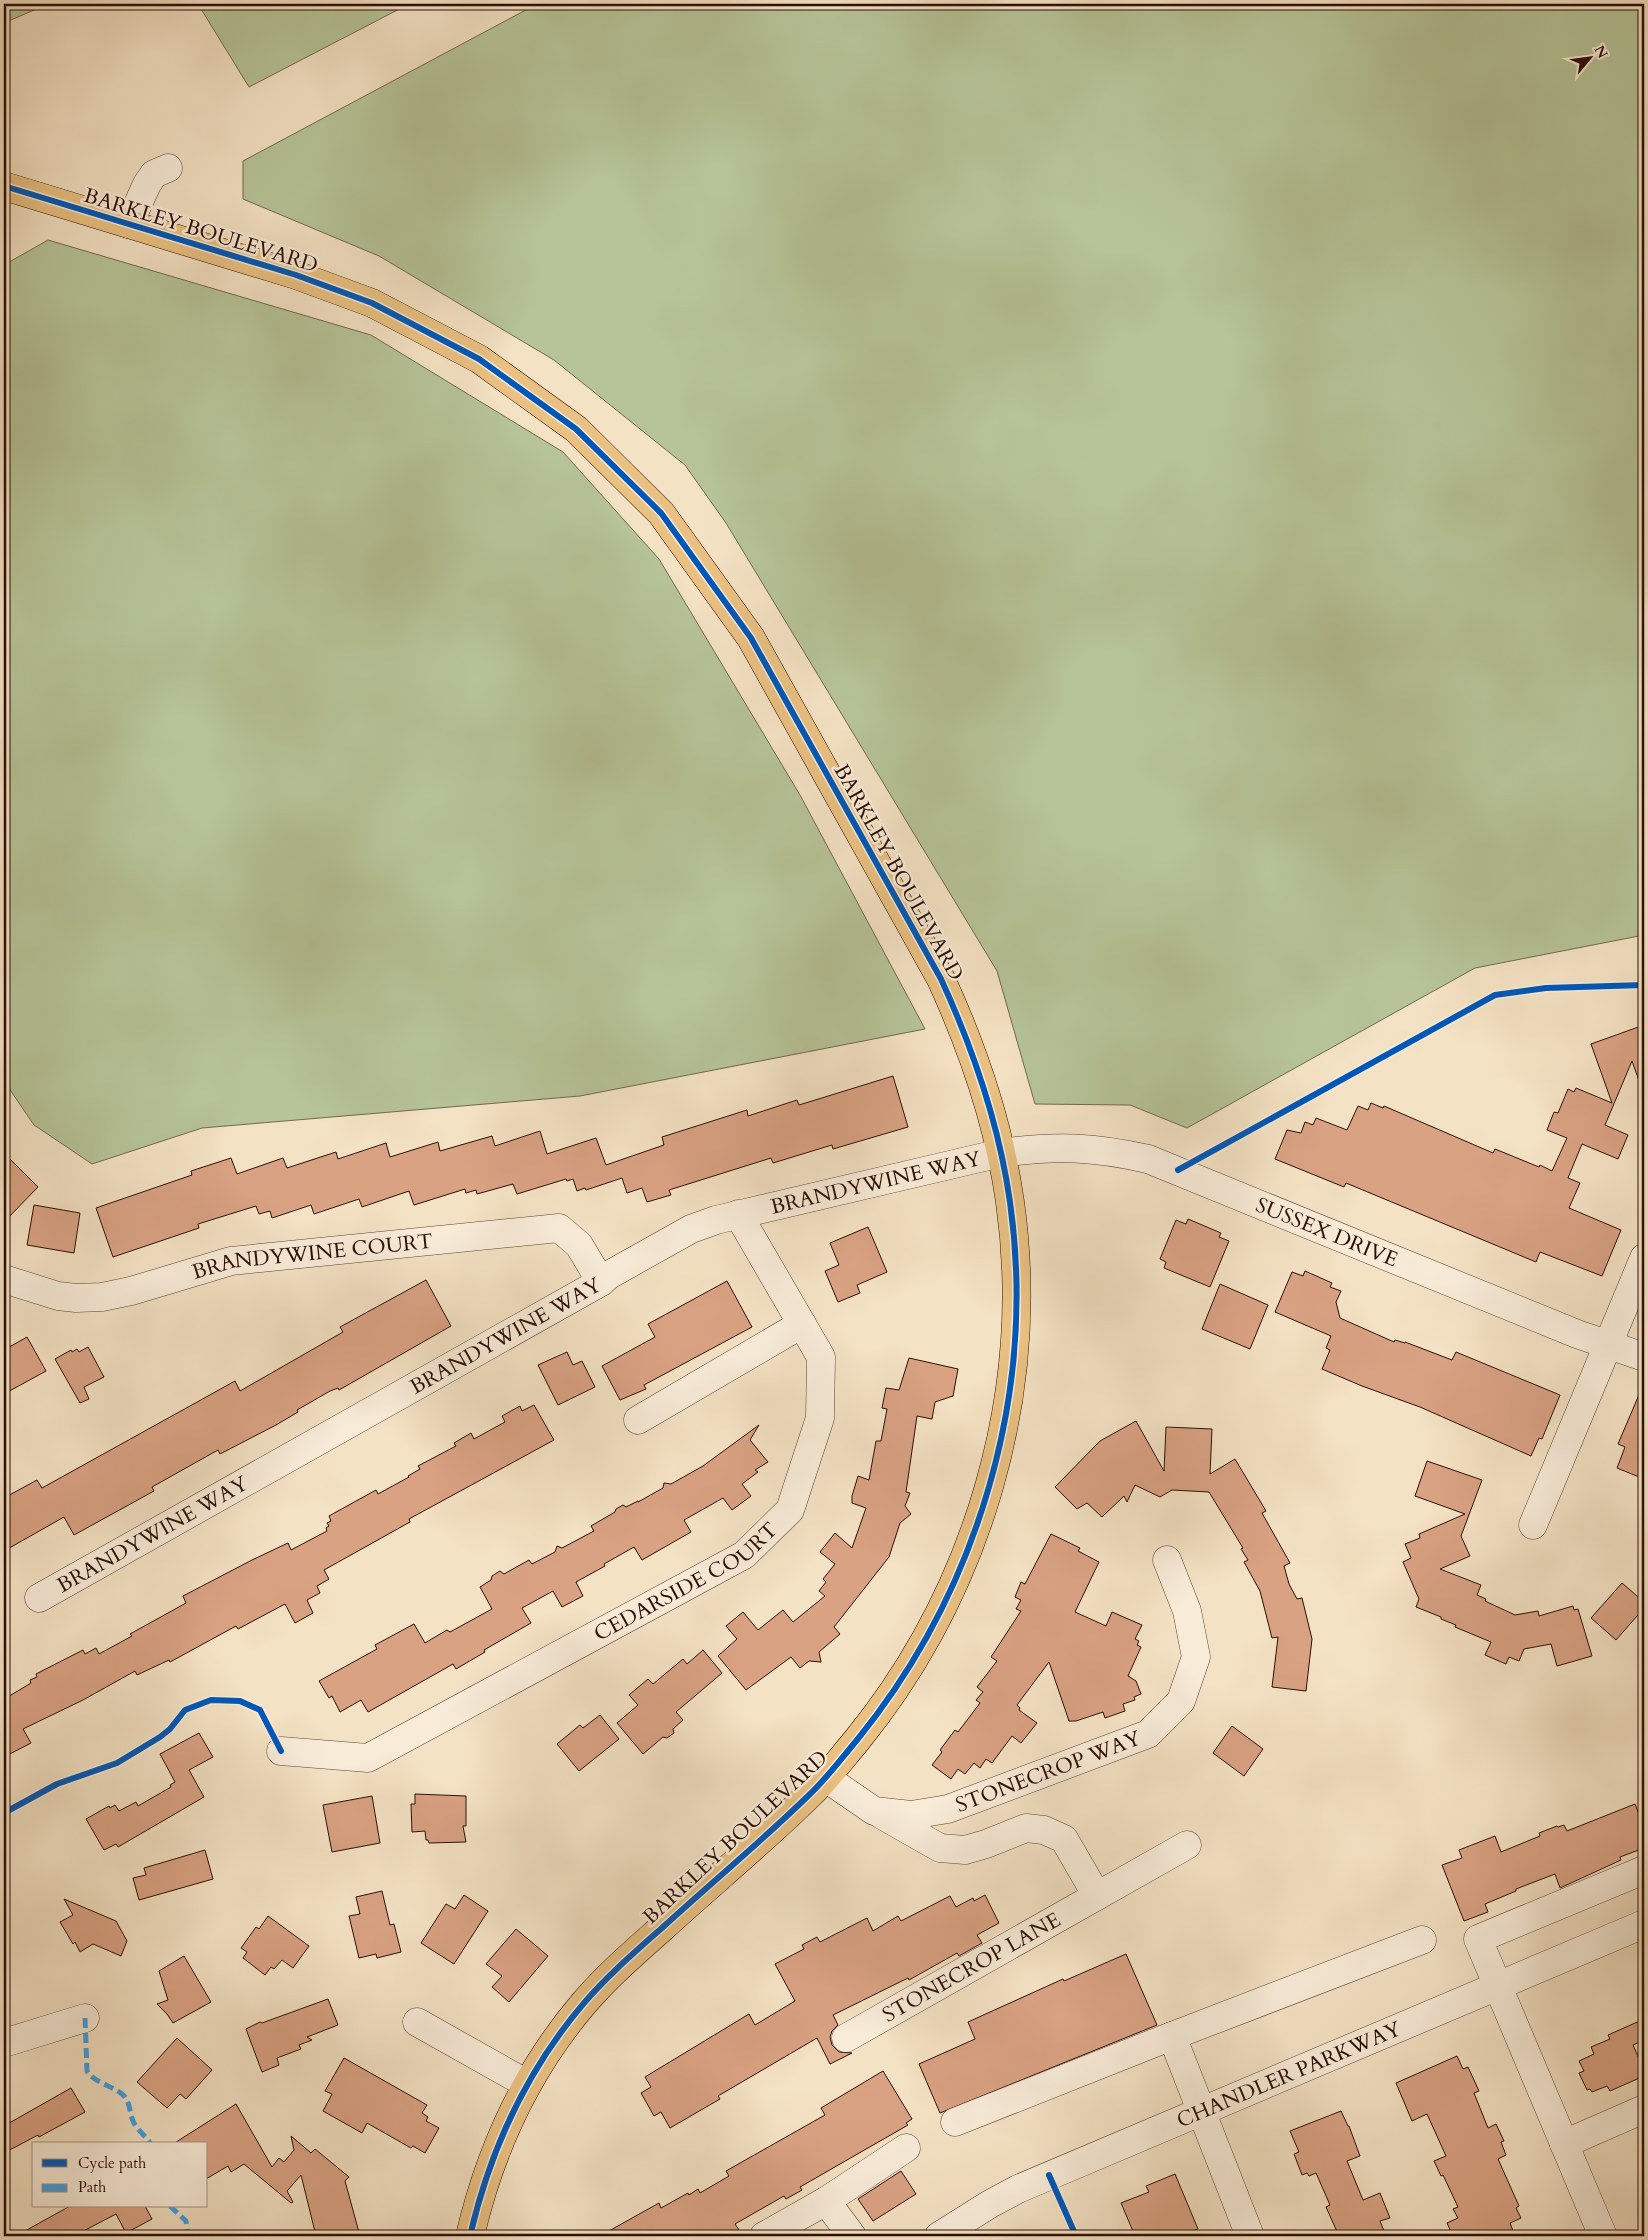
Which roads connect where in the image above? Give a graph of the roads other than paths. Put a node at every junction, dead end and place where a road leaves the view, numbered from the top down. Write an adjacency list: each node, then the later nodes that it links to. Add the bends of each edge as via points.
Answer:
1 (168, 168): 3 (street, via 154,174)
2 (4, 186): 3 (main road, BARKLEY BOULEVARD)
3 (128, 224): 4 (main road, BARKLEY BOULEVARD, via 296,275 372,303 479,359 576,429 661,513 751,638 941,980 979,1070)
4 (1002, 1154): 5 (street, BRANDYWINE WAY); 10 (street, SUSSEX DRIVE, via 1070,1147 1148,1159); 17 (main road, BARKLEY BOULEVARD, via 1014,1239 1014,1355 1008,1403 980,1518 961,1570 926,1642 886,1704)
5 (738, 1214): 8 (street, BRANDYWINE WAY, via 691,1230); 9 (street, CEDARSIDE COURT)
6 (1644, 1258): 10 (street)
7 (4, 1279): 8 (street, BRANDYWINE COURT, via 58,1296 102,1297 231,1261 559,1228 579,1245)
8 (601, 1282): 15 (street, BRANDYWINE WAY)
9 (802, 1324): 12 (street); 16 (street, CEDARSIDE COURT, via 821,1357 820,1418 790,1510 744,1555 368,1758)
10 (1609, 1345): 11 (street, SUSSEX DRIVE); 13 (street)
11 (1644, 1357)
12 (638, 1420)
13 (1534, 1524)
14 (1167, 1560): 18 (street, STONECROP WAY, via 1187,1611 1196,1657 1181,1701 1148,1734 948,1809 911,1815)
15 (39, 1598)
16 (281, 1752)
17 (826, 1778): 18 (street, STONECROP WAY); 30 (main road, BARKLEY BOULEVARD, via 617,1968 564,2027)
18 (874, 1810): 21 (street, via 940,1848 965,1850 1026,1828 1044,1830 1064,1839)
19 (1187, 1846): 21 (street, STONECROP LANE)
20 (1644, 1870): 24 (street, via 1478,1939)
21 (1096, 1896): 28 (street, STONECROP LANE)
22 (1644, 1924): 24 (street, CHANDLER PARKWAY)
23 (1422, 1940): 27 (street)
24 (1498, 1986): 32 (street, CHANDLER PARKWAY); 34 (street)
25 (85, 2018): 29 (street)
26 (417, 2022): 30 (street)
27 (1172, 2036): 32 (street); 33 (street)
28 (846, 2038)
29 (4, 2043)
30 (527, 2084): 37 (main road, BARKLEY BOULEVARD, via 486,2174)
31 (1644, 2109): 34 (street)
32 (1200, 2110): 40 (street, CHANDLER PARKWAY, via 1018,2189); 41 (street)
33 (955, 2122)
34 (1564, 2144): 42 (street)
35 (906, 2148): 36 (street)
36 (826, 2201): 38 (street); 39 (street)
37 (470, 2236)
38 (764, 2236)
39 (852, 2236)
40 (939, 2236)
41 (1250, 2236)
42 (1603, 2236)

